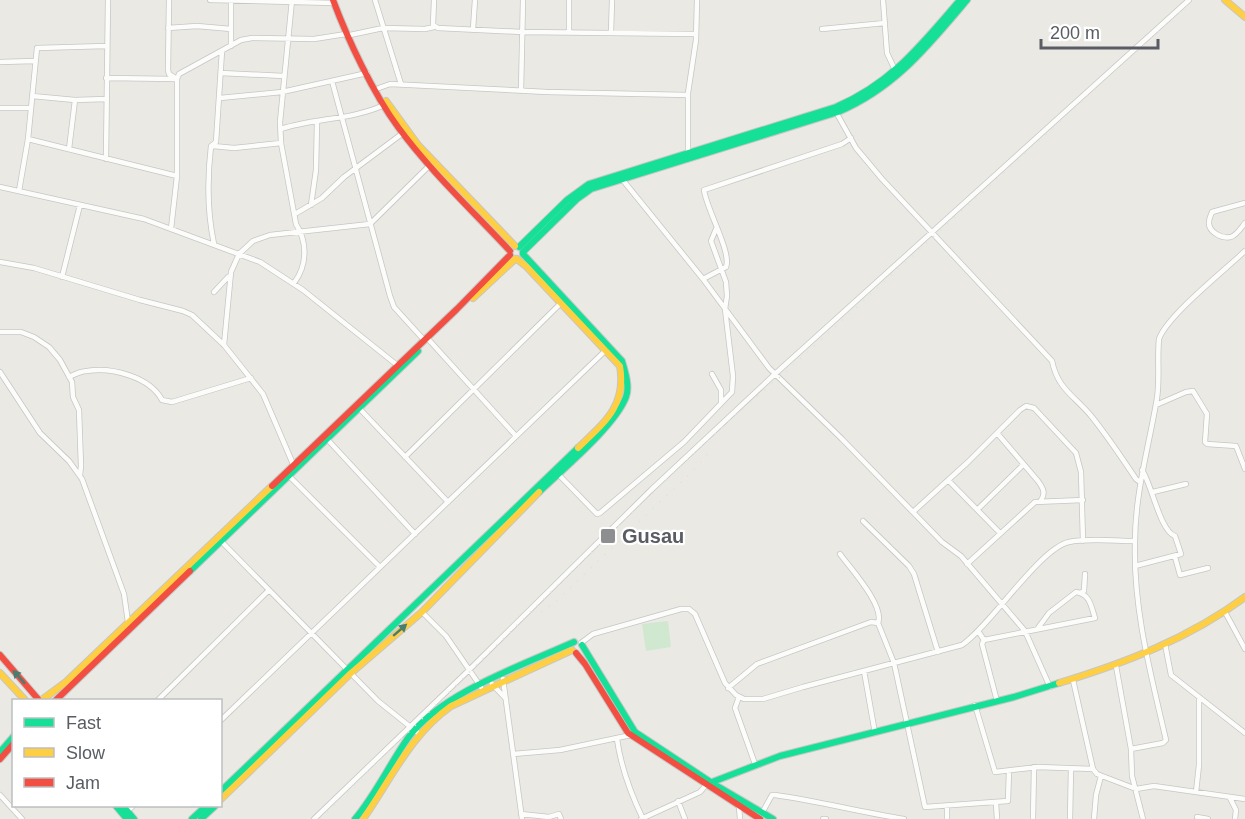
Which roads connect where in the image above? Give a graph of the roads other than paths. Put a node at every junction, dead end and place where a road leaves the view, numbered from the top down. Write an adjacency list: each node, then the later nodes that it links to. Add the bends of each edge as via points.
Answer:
1 (108, 0): 32 (street)
2 (169, 0): 21 (street)
3 (210, 0): 4 (street)
4 (231, 0): 17 (street); 23 (street)
5 (375, 0): 22 (street)
6 (434, 0): 20 (street)
7 (475, 0): 24 (street)
8 (523, 0): 27 (street)
9 (569, 0): 26 (street)
10 (612, 0): 28 (street)
11 (697, 0): 29 (street)
12 (883, 0): 19 (street)
13 (1189, 0): 83 (street)
14 (1225, 0): 18 (street)
15 (335, 1): 17 (street); 30 (street)
16 (964, 1): 37 (street); 56 (street, via 889,85)
17 (291, 2): 31 (street)
18 (1245, 17)
19 (885, 23): 25 (street); 37 (street, via 887,53)
20 (434, 27): 22 (street); 24 (street)
21 (168, 28): 23 (street); 42 (street, via 168,70)
22 (383, 28): 30 (street); 44 (street)
23 (231, 29): 33 (street)
24 (473, 29): 27 (street)
25 (822, 29)
26 (569, 31): 27 (street); 28 (street)
27 (522, 32): 46 (street)
28 (610, 33): 29 (street)
29 (696, 34): 48 (street)
30 (348, 35): 31 (street); 39 (street); 45 (street)
31 (287, 39): 33 (street, via 252,38); 40 (street)
32 (106, 46): 35 (street, via 39,46); 41 (street)
33 (231, 46): 34 (street)
34 (222, 51): 38 (street); 42 (street, via 179,74)
35 (35, 61): 36 (street); 49 (street)
36 (0, 62)
37 (896, 72): 66 (street, via 879,86 844,104)
38 (221, 73): 40 (street); 50 (street)
39 (367, 73): 43 (street); 53 (street)
40 (284, 76): 47 (street)
41 (106, 78): 42 (street); 51 (street)
42 (177, 79): 70 (street)
43 (332, 81): 47 (street); 57 (street)
44 (401, 84): 45 (street); 46 (street)
45 (379, 88): 86 (street, via 418,145)
46 (521, 91): 48 (street)
47 (282, 92): 50 (street); 59 (street)
48 (688, 95): 66 (street)
49 (32, 96): 52 (street); 55 (street)
50 (220, 98): 64 (street, via 216,142)
51 (106, 99): 52 (street); 67 (street)
52 (75, 100): 65 (street)
53 (384, 105): 57 (street); 60 (street)
54 (0, 108): 55 (street)
55 (31, 108): 62 (street)
56 (836, 112): 61 (street); 71 (street)
57 (340, 117): 58 (street); 69 (street)
58 (317, 122): 59 (street, via 296,123); 76 (street)
59 (281, 129): 63 (street)
60 (403, 133): 68 (street); 69 (street)
61 (851, 138): 81 (street, via 706,189); 83 (street, via 882,179)
62 (28, 139): 65 (street); 73 (street)
63 (282, 143): 64 (street); 77 (street)
64 (211, 146): 84 (street, via 208,200)
65 (69, 149): 67 (street)
66 (688, 153): 86 (street, via 590,184 567,200)
67 (106, 159): 70 (street)
68 (430, 165): 79 (street); 86 (street)
69 (357, 169): 76 (street); 79 (street)
70 (177, 176): 80 (street)
71 (622, 179): 86 (street, via 577,199); 92 (street)
72 (0, 187): 73 (street)
73 (19, 191): 75 (street)
74 (1245, 203): 78 (street, via 1212,212 1209,222 1215,233 1228,237)
75 (80, 205): 80 (street); 91 (street)
76 (311, 205): 77 (street)
77 (295, 214): 82 (street)
78 (1245, 223)
79 (370, 224): 82 (street); 98 (street, via 394,307)
80 (171, 229): 84 (street)
81 (716, 229): 89 (street, via 711,241); 89 (street, via 728,259)
82 (302, 232): 87 (street, via 260,238); 93 (street, via 304,266)
83 (932, 232): 104 (street); 124 (street, via 1052,361 1057,380 1090,414)
84 (214, 244): 87 (street)
85 (1245, 251): 109 (street, via 1161,333)
86 (516, 253): 95 (street); 98 (street); 111 (street, via 622,361 627,395 621,409)
87 (239, 254): 90 (street); 93 (street)
88 (0, 262): 91 (street)
89 (721, 269): 92 (street); 96 (street, via 726,287)
90 (231, 272): 94 (street); 99 (street)
91 (62, 277): 99 (street, via 183,311 201,322)
92 (703, 279): 96 (street)
93 (294, 283): 101 (street)
94 (213, 292)
95 (561, 303): 100 (street); 107 (street)
96 (724, 309): 104 (street); 108 (street, via 733,376 730,395)
97 (0, 332): 105 (street, via 21,332 34,337 60,360)
98 (426, 340): 101 (street); 107 (street); 110 (street)
99 (224, 345): 106 (street)
100 (606, 350): 111 (street, via 620,366 623,383 619,402); 113 (street)
101 (397, 365): 116 (street)
102 (0, 372): 121 (street, via 40,433)
103 (712, 374): 108 (street, via 721,390)
104 (775, 374): 131 (street); 167 (street)
105 (69, 376): 106 (street, via 85,371 112,372 142,381 159,392 162,400 172,402); 121 (street, via 81,427)
106 (251, 378): 116 (street, via 263,394)
107 (473, 388): 113 (street); 115 (street)
108 (721, 405): 120 (street, via 600,513)
109 (1155, 405): 118 (street, via 1194,391 1207,414 1205,442 1236,446); 119 (street)
110 (359, 408): 114 (street); 115 (street)
111 (605, 425): 120 (street); 168 (street)
112 (997, 433): 117 (street); 123 (street); 128 (street, via 1020,410 1026,406 1034,408 1076,453)
113 (516, 436): 129 (street)
114 (327, 439): 122 (street); 134 (street)
115 (405, 457): 129 (street)
116 (293, 464): 151 (street)
117 (1023, 465): 127 (street, via 1044,490); 130 (street)
118 (1245, 469)
119 (1142, 470): 124 (street); 126 (street)
120 (558, 474): 149 (street)
121 (80, 475): 151 (street, via 124,594)
122 (288, 476): 135 (street); 142 (street)
123 (948, 480): 130 (street); 131 (street)
124 (1140, 482): 137 (street)
125 (1186, 484): 126 (street)
126 (1153, 492): 139 (street, via 1163,522 1181,551)
127 (1041, 500): 128 (street); 133 (street)
128 (1083, 500): 136 (street)
129 (448, 502): 134 (street)
130 (978, 509): 133 (street)
131 (913, 512): 140 (street)
132 (863, 521): 162 (street, via 914,574)
133 (1000, 533): 140 (street)
134 (415, 534): 142 (street)
135 (220, 540): 145 (street); 185 (street)
136 (1083, 541): 137 (street); 148 (street, via 1057,547)
137 (1134, 541): 141 (street)
138 (840, 554): 152 (street, via 878,609)
139 (1175, 557): 141 (street); 143 (street, via 1180,575)
140 (967, 564): 148 (street)
141 (1135, 566): 163 (street)
142 (380, 567): 156 (street)
143 (1208, 568)
144 (1085, 574): 146 (street, via 1084,591)
145 (269, 590): 156 (street); 186 (street)
146 (1080, 593): 153 (street, via 1076,592 1049,613); 153 (street, via 1088,597 1095,618)
147 (1245, 597): 150 (street)
148 (1002, 605): 154 (street); 155 (street)
149 (422, 612): 167 (street, via 446,636); 168 (street, one-way to 149)
150 (1225, 612): 159 (street); 160 (street)
151 (128, 622): 184 (street, via 66,682)
152 (878, 623): 165 (street); 178 (street, via 871,622 756,664)
153 (1038, 628): 155 (street)
154 (978, 631): 157 (street); 162 (street, via 962,645)
155 (1025, 631): 157 (street); 177 (street)
156 (312, 633): 168 (street); 190 (street)
157 (984, 640): 188 (street)
158 (579, 643): 161 (street, via 580,651); 161 (street, via 571,646); 171 (street, via 548,652); 178 (street, via 593,634 689,609); 209 (street, via 635,732)
159 (1165, 644): 163 (street); 181 (street, via 1171,675)
160 (1245, 649)
161 (574, 651): 174 (street); 195 (street)
162 (938, 652): 165 (street)
163 (1146, 652): 166 (street); 199 (street, via 1166,740)
164 (0, 655): 183 (street, one-way to 164)
165 (894, 663): 169 (street); 191 (street)
166 (1116, 666): 172 (street); 199 (street)
167 (469, 670): 175 (street); 192 (street)
168 (349, 671): 192 (street, via 378,701); 211 (street); 214 (street)
169 (864, 671): 180 (street, via 764,699); 193 (street)
170 (0, 673): 182 (street)
171 (501, 675): 173 (street); 174 (street)
172 (1072, 680): 177 (street); 206 (street)
173 (490, 681): 175 (street); 176 (street)
174 (504, 682): 176 (street); 187 (street)
175 (479, 685): 179 (street); 192 (street, via 446,703)
176 (494, 687): 179 (street); 187 (street)
177 (1050, 687): 188 (street)
178 (728, 688): 180 (street)
179 (483, 692): 192 (street, via 442,711)
180 (739, 697): 203 (street, via 735,708)
181 (1199, 697): 194 (street); 212 (street)
182 (24, 699)
183 (39, 699)
184 (42, 699)
185 (57, 699)
186 (159, 699)
187 (506, 699): 201 (street)
188 (997, 700): 189 (street)
189 (975, 705): 191 (street); 207 (street, via 994,771)
190 (222, 719)
191 (908, 724): 193 (street); 224 (street, via 924,804 930,808)
192 (415, 730): 225 (street); 235 (street); 236 (street)
193 (875, 733): 203 (street)
194 (1245, 733)
195 (631, 735): 197 (street); 209 (street)
196 (12, 738): 200 (street)
197 (618, 739): 201 (street); 239 (street, via 624,776)
198 (12, 745): 202 (street)
199 (1131, 749): 210 (street)
200 (0, 752)
201 (513, 754): 228 (street)
202 (0, 759)
203 (755, 764): 209 (street)
204 (1034, 767): 205 (street); 207 (street); 246 (street)
205 (1071, 768): 206 (street); 247 (street)
206 (1093, 769): 208 (street)
207 (1009, 771): 218 (street, via 1008,801)
208 (1101, 776): 210 (street); 248 (street)
209 (710, 784): 217 (street); 223 (street); 226 (street)
210 (1136, 789): 212 (street, via 1154,786); 249 (street)
211 (222, 790)
212 (1196, 792): 215 (street)
213 (0, 795): 230 (street)
214 (222, 798)
215 (1230, 798): 216 (street); 251 (street, via 1236,810)
216 (1245, 799)
217 (678, 801): 239 (street); 240 (street)
218 (996, 802): 224 (street); 245 (street)
219 (117, 807): 231 (street)
220 (128, 807): 232 (street)
221 (205, 807): 233 (street)
222 (214, 807): 234 (street)
223 (740, 807): 226 (street); 241 (street)
224 (947, 807): 244 (street)
225 (368, 816): 237 (street)
226 (761, 816): 227 (street, via 772,795 829,803); 242 (street)
227 (868, 816): 243 (street)
228 (522, 817): 238 (street, via 559,814)
229 (1197, 817): 250 (street)
230 (22, 819)
231 (128, 819)
232 (134, 819)
233 (192, 819)
234 (201, 819)
235 (314, 819)
236 (355, 819)
237 (363, 819)
238 (561, 819)
239 (642, 819)
240 (686, 819)
241 (741, 819)
242 (772, 819)
243 (904, 819)
244 (947, 819)
245 (996, 819)
246 (1033, 819)
247 (1070, 819)
248 (1094, 819)
249 (1143, 819)
250 (1208, 819)
251 (1235, 819)

